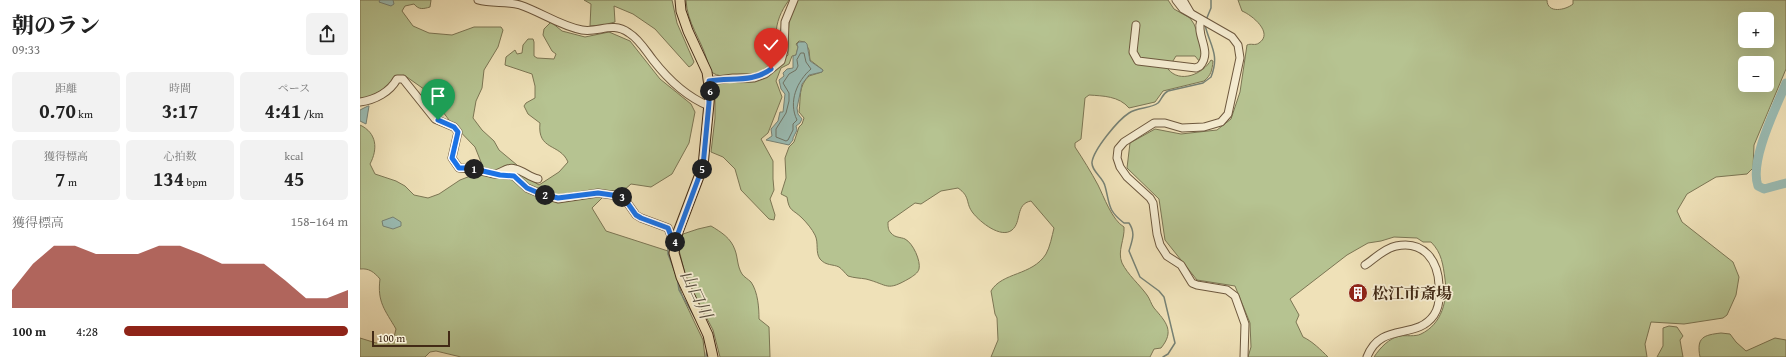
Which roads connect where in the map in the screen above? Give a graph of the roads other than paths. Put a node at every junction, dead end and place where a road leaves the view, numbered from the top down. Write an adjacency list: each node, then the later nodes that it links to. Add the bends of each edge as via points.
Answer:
1 (478, 0): 11 (street, via 521,5 562,24 583,30 615,27 629,33 662,72 697,101)
2 (680, 0): 9 (main road, via 684,21)
3 (794, 0): 9 (street, via 785,22 781,60 765,74 754,78)
4 (1176, 0): 6 (street)
5 (1183, 0): 6 (street)
6 (1192, 16): 7 (street)
7 (1204, 22): 8 (street, via 1199,32 1205,57 1196,68 1138,61 1132,52); 17 (street, via 1232,37 1240,50 1230,106 1225,118 1215,125 1195,128 1154,123 1124,142 1118,149 1117,158 1127,177 1150,198 1156,234 1167,256 1181,265 1192,283 1227,290 1235,296 1245,324)
8 (1136, 25)
9 (709, 81): 11 (main road)
10 (360, 102): 12 (street, via 384,93 391,89 397,79 403,79 435,119 454,127 458,132 452,158 456,166)
11 (709, 106): 14 (main road, via 703,166)
12 (496, 174): 13 (street, via 514,168 530,178); 14 (street, via 514,176 527,188 558,198 598,193 624,198 636,215 668,228)
13 (538, 179)
14 (674, 244): 16 (main road, via 678,269 708,335)
15 (1365, 265): 18 (street, via 1396,246 1408,245 1418,248 1429,256 1436,266 1440,294 1437,310 1430,320 1416,329 1396,332 1385,337 1374,345)
16 (714, 357)
17 (1244, 357)
18 (1367, 357)

